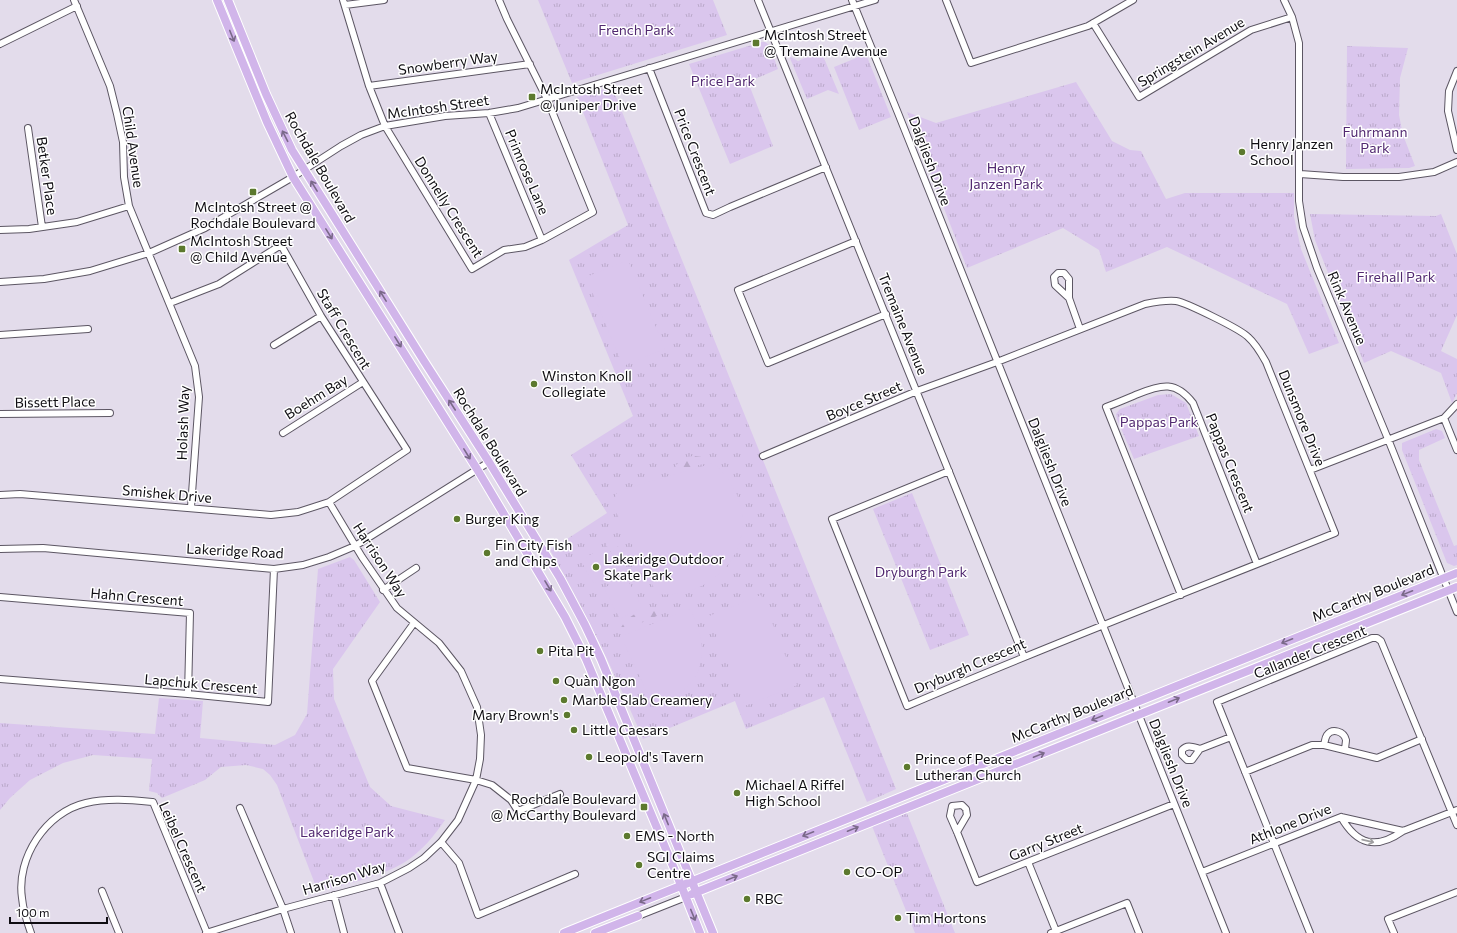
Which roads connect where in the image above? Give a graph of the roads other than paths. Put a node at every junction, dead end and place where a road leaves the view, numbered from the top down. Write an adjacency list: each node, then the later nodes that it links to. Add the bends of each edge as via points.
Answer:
1 (74, 0): 13 (street, Child Avenue)
2 (218, 0): 31 (main road, Rochdale Boulevard, one-way to 31, via 267,122)
3 (228, 0): 29 (main road, Rochdale Boulevard, one-way to 3, via 280,126)
4 (384, 0): 11 (street)
5 (499, 0): 18 (street)
6 (758, 0): 16 (street, Tremaine Avenue)
7 (875, 0): 12 (street, McIntosh Street)
8 (946, 0): 15 (street, via 971,63)
9 (1133, 0): 15 (street)
10 (1284, 0): 14 (street, Rink Avenue)
11 (344, 3): 21 (street)
12 (853, 3): 16 (street, McIntosh Street); 47 (street, Dalgliesh Drive)
13 (77, 6): 17 (street); 32 (street, Child Avenue, via 110,86 118,114)
14 (1292, 17): 15 (street, Springstein Avenue, via 1251,30 1139,97); 30 (street, Rink Avenue, via 1299,43)
15 (1093, 23)
16 (771, 31): 19 (street, McIntosh Street); 28 (street, Tremaine Avenue)
17 (0, 44)
18 (530, 64): 21 (street, Snowberry Way); 22 (street)
19 (649, 68): 22 (street, McIntosh Street); 28 (street, Price Crescent, via 706,213 713,215)
20 (1457, 70): 26 (street, via 1449,92 1448,111)
21 (369, 86): 24 (street)
22 (547, 100): 23 (street, McIntosh Street); 35 (street, Donnelly Crescent, via 593,212)
23 (489, 113): 24 (street, McIntosh Street, via 445,116); 35 (street, Primrose Lane)
24 (385, 126): 29 (street, McIntosh Street, via 354,139); 35 (street, Donnelly Crescent, via 472,269 504,250 525,247)
25 (28, 128): 33 (street, Betker Place)
26 (1457, 150)
27 (1457, 162): 30 (street, via 1434,172 1399,177)
28 (826, 168): 36 (street, Tremaine Avenue)
29 (304, 170): 31 (street, McIntosh Street); 58 (main road, Rochdale Boulevard, one-way to 29)
30 (1300, 174): 55 (street, Rink Avenue, via 1299,201 1303,227 1317,268)
31 (293, 177): 37 (street, McIntosh Street, via 205,228); 59 (main road, Rochdale Boulevard, one-way to 59)
32 (129, 206): 33 (street, via 77,222); 37 (street, Child Avenue)
33 (42, 227): 34 (street)
34 (0, 230)
35 (542, 240)
36 (856, 241): 41 (street, Tremaine Avenue); 41 (street, via 738,290 744,305 768,363)
37 (149, 252): 38 (street, McIntosh Street, via 90,271 44,279); 40 (street, Holash Way)
38 (0, 282)
39 (1069, 298): 44 (street)
40 (170, 304): 42 (street, Staff Crescent, via 219,284 281,245); 64 (street, Holash Way, via 195,366 199,397)
41 (886, 314): 49 (street, Tremaine Avenue)
42 (321, 316): 46 (street); 48 (street, Staff Crescent)
43 (88, 329): 45 (street)
44 (1080, 329): 47 (street, Dunsmore Drive); 60 (street, Dunsmore Drive, via 1158,301 1177,301 1238,329 1248,336 1266,362)
45 (0, 335)
46 (274, 345)
47 (997, 362): 49 (street, Boyce Street); 79 (street, Dalgliesh Drive)
48 (363, 382): 54 (street, Boehm Bay); 63 (street, Staff Crescent, via 407,450)
49 (917, 391): 57 (street, Boyce Street); 61 (street, Tremaine Avenue)
50 (1457, 404): 53 (street)
51 (110, 413): 52 (street, Bissett Place)
52 (0, 414)
53 (1444, 418): 55 (street); 56 (street)
54 (283, 433)
55 (1388, 439): 60 (street); 71 (street, Rink Avenue)
56 (1457, 450)
57 (763, 456)
58 (489, 462): 59 (street, Lakeridge Road); 105 (main road, Rochdale Boulevard, one-way to 58, via 585,625 560,578)
59 (477, 469): 65 (street, Lakeridge Road); 107 (main road, Rochdale Boulevard, one-way to 107, via 565,617 586,660)
60 (1310, 470): 67 (street, Dunsmore Drive, via 1335,532)
61 (950, 471): 80 (street, Tremaine Avenue); 80 (street, Dryburgh Crescent, via 832,518 907,706)
62 (0, 495): 64 (street, Smishek Drive, via 20,494)
63 (329, 502): 64 (street, Smishek Drive, via 298,512 271,515); 65 (street, Harrison Way)
64 (191, 507)
65 (355, 546): 69 (street, Lakeridge Road, via 303,565); 73 (street, Harrison Way)
66 (0, 549): 69 (street, Lakeridge Road, via 43,548)
67 (1257, 564): 75 (street, Dunsmore Drive); 75 (street, Pappas Crescent, via 1193,403 1186,394 1175,388 1156,387 1106,407)
68 (416, 568): 73 (street)
69 (274, 569): 82 (street, Lapchuk Crescent, via 268,702)
70 (1457, 573): 71 (main road, McCarthy Boulevard)
71 (1444, 578): 74 (street, Rink Avenue); 83 (main road, McCarthy Boulevard, one-way to 83)
72 (1457, 587): 74 (main road, McCarthy Boulevard)
73 (383, 590): 78 (street, Harrison Way, via 397,608)
74 (1448, 590): 77 (street, Rink Avenue); 84 (main road, McCarthy Boulevard, one-way to 74)
75 (1181, 595): 79 (street, Dunsmore Drive)
76 (0, 598): 82 (street, Hahn Crescent, via 190,613)
77 (1457, 612)
78 (414, 623): 91 (street, Harrison Way, via 439,643 462,671 477,707 481,735); 91 (street, via 372,681 407,768)
79 (1103, 626): 80 (street, Dryburgh Crescent); 83 (street, Dalgliesh Drive)
80 (1024, 657)
81 (0, 679): 82 (street, Lapchuk Crescent)
82 (188, 694)
83 (1133, 703): 84 (street, Dalgliesh Drive); 105 (main road, McCarthy Boulevard, one-way to 105)
84 (1138, 715): 93 (street, Dalgliesh Drive); 109 (main road, McCarthy Boulevard, one-way to 84)
85 (1231, 737): 86 (street, Callander Crescent, via 1217,702 1377,638 1381,641); 88 (street); 90 (street, Callander Crescent)
86 (1422, 739): 89 (street, via 1377,758); 95 (street, Callander Crescent)
87 (1324, 745): 89 (street); 89 (street, via 1329,732 1336,731 1346,740); 90 (street, via 1312,745)
88 (1200, 749)
89 (1345, 750)
90 (1245, 772): 101 (street, Callander Crescent)
91 (476, 780): 92 (street, via 492,785 511,800 518,811); 100 (street, Harrison Way, via 458,820)
92 (560, 794)
93 (1174, 804): 102 (street, Garry Street); 103 (street, Dalgliesh Drive)
94 (240, 808): 113 (street)
95 (1454, 811): 97 (street, Callander Crescent); 98 (street)
96 (1341, 817): 98 (street, Athlone Drive); 98 (street, one-way to 98, via 1355,836 1369,842 1384,842); 101 (street, Athlone Drive)
97 (1457, 825)
98 (1402, 831)
99 (957, 832): 102 (street, Garry Street, via 977,882)
100 (440, 842): 104 (street, via 459,863 478,915); 106 (street, Harrison Way, via 409,868)
101 (1274, 843): 103 (street, Athlone Drive); 128 (street, Callander Crescent)
102 (1028, 862): 115 (street)
103 (1202, 872): 127 (street, Dalgliesh Drive)
104 (575, 874)
105 (692, 881): 107 (main road, McCarthy Boulevard); 109 (main road, Rochdale Boulevard)
106 (380, 882): 111 (street, Harrison Way); 121 (street)
107 (681, 885): 112 (main road, Rochdale Boulevard); 122 (main road, McCarthy Boulevard, one-way to 122)
108 (102, 891): 117 (street)
109 (696, 892): 112 (main road, McCarthy Boulevard); 125 (main road, Rochdale Boulevard)
110 (1457, 892): 129 (street, via 1388,919)
111 (334, 895): 113 (street, Harrison Way); 120 (street)
112 (686, 896): 114 (street, McCarthy Boulevard); 124 (main road, Rochdale Boulevard, one-way to 124)
113 (283, 909): 118 (street, Harrison Way); 119 (street)
114 (638, 916): 123 (main road, McCarthy Boulevard)
115 (1054, 932): 126 (street, via 1127,903)
116 (31, 933): 118 (street, Leibel Crescent, via 21,897 23,872 32,844 50,822 67,810 85,803 114,799 153,802)
117 (118, 933)
118 (206, 933)
119 (291, 933)
120 (344, 933)
121 (399, 933)
122 (564, 933)
123 (595, 933)
124 (700, 933)
125 (713, 933)
126 (1139, 933)
127 (1226, 933)
128 (1310, 933)
129 (1394, 933)

